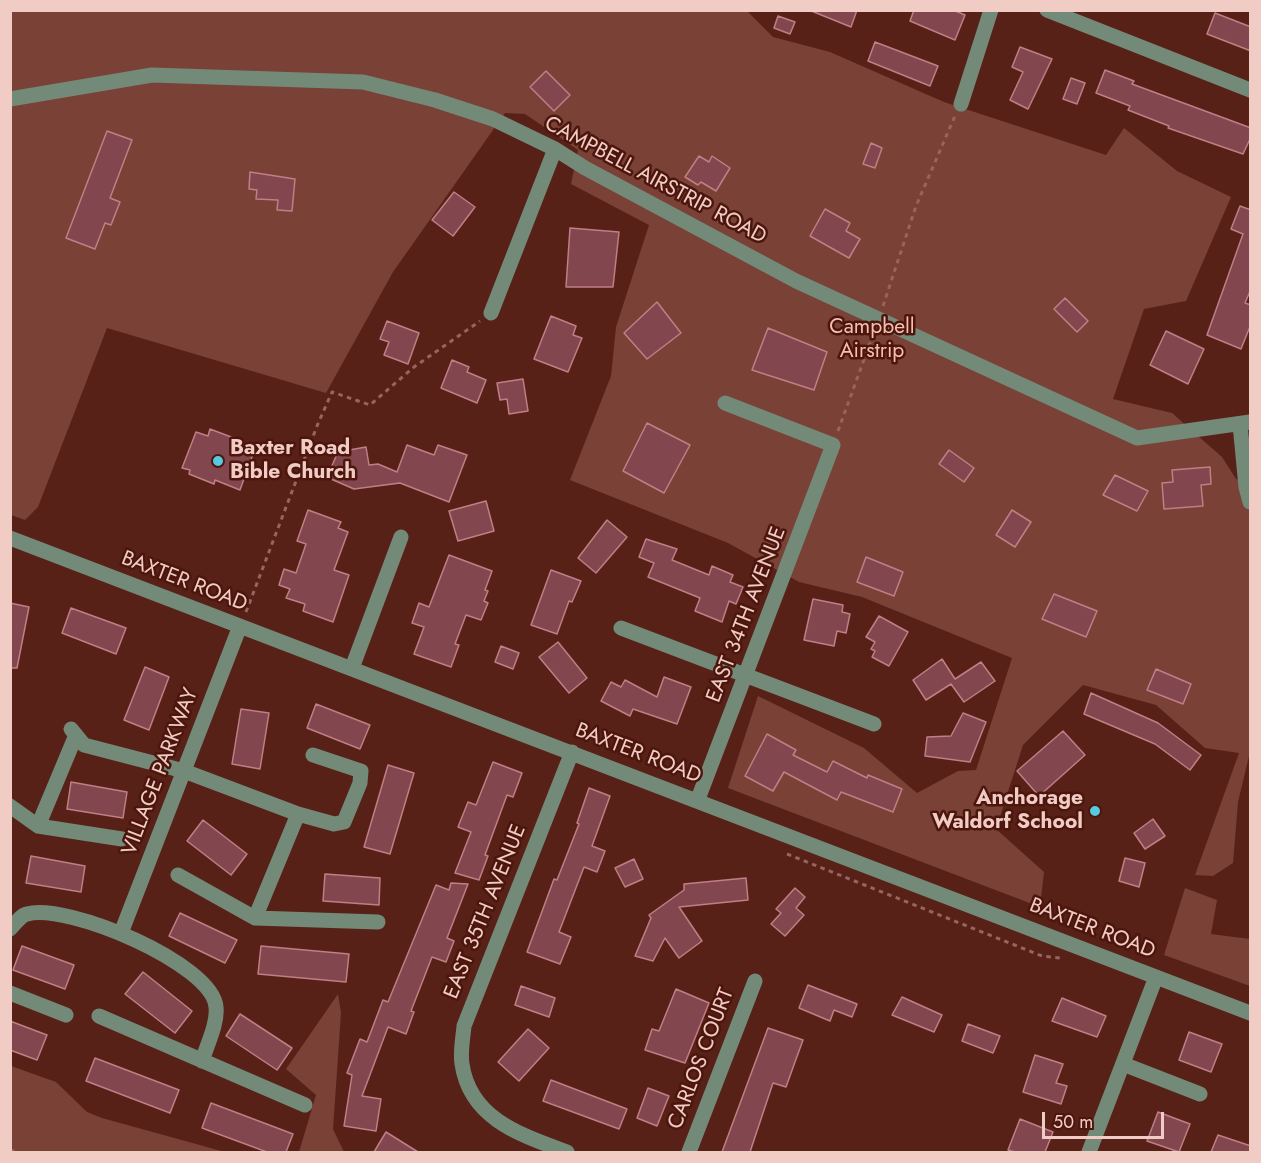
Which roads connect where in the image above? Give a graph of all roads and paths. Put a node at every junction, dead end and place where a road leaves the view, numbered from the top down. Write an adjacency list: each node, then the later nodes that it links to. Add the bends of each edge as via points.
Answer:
1 (992, 10): 5 (street)
2 (1047, 10): 3 (street)
3 (1251, 90)
4 (10, 99): 6 (street, CAMPBELL AIRSTRIP ROAD, via 152,75 363,82 494,119)
5 (960, 104): 8 (path, via 916,206)
6 (555, 149): 7 (street); 8 (street, CAMPBELL AIRSTRIP ROAD, via 796,281)
7 (491, 313): 15 (path, via 414,367 370,405 333,393)
8 (879, 319): 10 (street, CAMPBELL AIRSTRIP ROAD, via 1137,438); 11 (path)
9 (724, 403): 11 (street)
10 (1245, 423): 12 (street, via 1246,487)
11 (833, 445): 18 (street, EAST 34TH AVENUE)
12 (1251, 502)
13 (401, 537): 17 (street)
14 (10, 538): 15 (street, BAXTER ROAD)
15 (240, 626): 17 (street, BAXTER ROAD); 22 (street, VILLAGE PARKWAY)
16 (621, 628): 18 (street)
17 (352, 668): 20 (street, BAXTER ROAD)
18 (747, 676): 19 (street); 23 (street, EAST 34TH AVENUE)
19 (874, 724)
20 (572, 752): 23 (street, BAXTER ROAD); 45 (street, EAST 35TH AVENUE, via 464,1026 462,1062 469,1092 492,1118 524,1136)
21 (313, 754): 25 (street, via 361,771 360,783 344,822 334,824)
22 (184, 771): 25 (street); 26 (street, via 84,745 73,732); 32 (street, VILLAGE PARKWAY)
23 (698, 799): 33 (street, BAXTER ROAD)
24 (10, 806): 26 (street)
25 (297, 814): 29 (street)
26 (38, 826): 27 (street)
27 (122, 839)
28 (178, 875): 29 (street)
29 (255, 918): 30 (street)
30 (378, 922)
31 (10, 929): 32 (street, via 25,914 45,911 72,915)
32 (121, 933): 39 (street, via 189,969 209,987 216,1007)
33 (1156, 977): 36 (street, BAXTER ROAD); 40 (street)
34 (755, 981): 46 (street, CARLOS COURT)
35 (10, 993): 37 (street)
36 (1251, 1013)
37 (66, 1015)
38 (99, 1016): 39 (street)
39 (202, 1061): 42 (street)
40 (1123, 1064): 41 (street); 47 (street)
41 (1200, 1094)
42 (305, 1105)
43 (10, 1150): 44 (path)
44 (18, 1152)
45 (567, 1152)
46 (689, 1152)
47 (1089, 1152)

